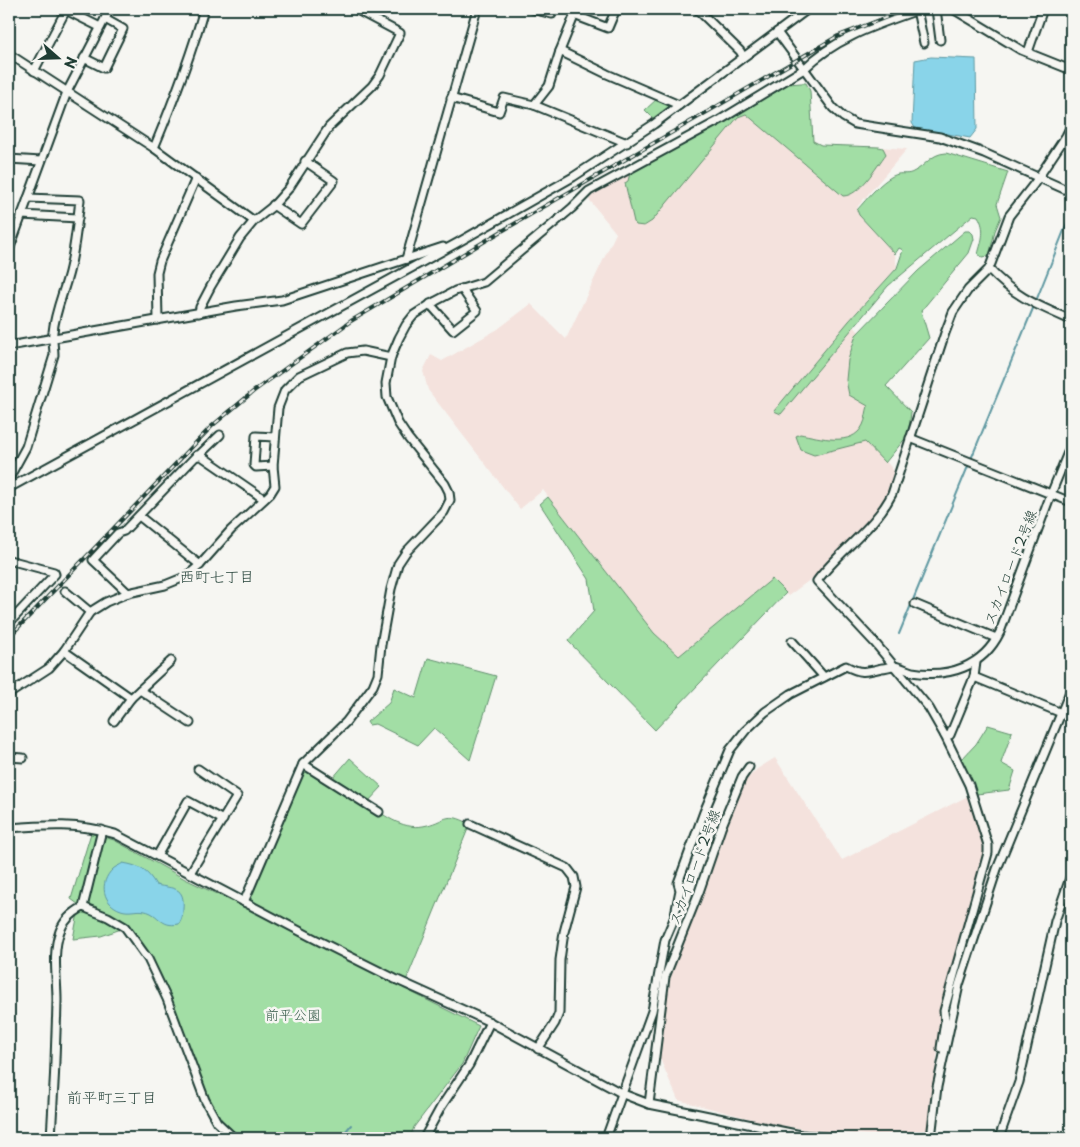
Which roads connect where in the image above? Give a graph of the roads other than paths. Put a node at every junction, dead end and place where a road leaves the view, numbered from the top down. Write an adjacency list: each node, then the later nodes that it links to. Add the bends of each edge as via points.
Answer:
1 (65, 9): 17 (street); 28 (street)
2 (110, 9): 16 (street)
3 (204, 9): 35 (street, via 189,59)
4 (355, 9): 38 (street, via 400,33 376,81 328,127)
5 (477, 9): 30 (street)
6 (532, 9): 7 (street, via 552,14)
7 (554, 9)
8 (616, 9): 15 (street, via 608,28)
9 (697, 9): 24 (street)
10 (808, 9): 18 (street)
11 (919, 9): 20 (street); 26 (street, via 842,40)
12 (936, 9): 19 (street)
13 (953, 9): 22 (street)
14 (1044, 9): 22 (street)
15 (575, 12): 21 (street)
16 (105, 19): 17 (street); 25 (street, via 123,29 104,68)
17 (100, 27): 25 (street)
18 (777, 32): 24 (street); 26 (street)
19 (940, 40)
20 (924, 43)
21 (560, 51): 31 (street, via 549,86); 32 (street)
22 (1028, 52): 27 (street)
23 (9, 54): 28 (street)
24 (743, 56): 32 (street)
25 (84, 58): 29 (street)
26 (804, 68): 39 (street, via 833,108 855,124 940,137); 51 (street, via 720,120 589,191 484,282)
27 (1071, 70)
28 (34, 71): 29 (street)
29 (67, 92): 35 (street); 37 (street)
30 (451, 98): 31 (street, via 499,112 504,98); 49 (street)
31 (534, 105): 34 (street)
32 (679, 105): 34 (street)
33 (1071, 126): 39 (street)
34 (627, 143): 47 (street)
35 (154, 148): 40 (street)
36 (9, 160): 37 (street)
37 (41, 161): 42 (street)
38 (305, 161): 43 (street); 43 (street, via 334,181 301,224)
39 (1037, 177): 41 (street); 50 (street, via 1009,216)
40 (196, 178): 46 (street); 54 (street, via 160,261 157,273)
41 (1071, 192)
42 (28, 198): 44 (street); 45 (street, via 80,200)
43 (274, 205): 46 (street)
44 (21, 215): 45 (street); 48 (street)
45 (78, 218): 56 (street)
46 (254, 221): 53 (street, via 211,286)
47 (457, 243): 49 (street); 66 (street)
48 (9, 250)
49 (406, 259): 53 (street, via 282,300)
50 (989, 269): 55 (street, via 1003,284 1034,304); 61 (street, via 968,290 953,312)
51 (462, 289): 52 (street); 52 (street, via 477,311 453,330)
52 (430, 304): 58 (street, via 406,325)
53 (199, 313): 54 (street)
54 (158, 320): 56 (street)
55 (1071, 320)
56 (53, 338): 57 (street); 65 (street, via 54,354 26,447)
57 (9, 346)
58 (391, 357): 60 (street, via 363,351 346,353 299,376 285,390 280,402); 97 (street, via 386,397 408,438 445,484 450,500 444,512 398,564 373,686 346,722)
59 (220, 435): 63 (street)
60 (275, 437): 64 (street); 64 (street, via 256,436 254,465)
61 (910, 438): 67 (street); 83 (street, via 885,508 817,581)
62 (1071, 446): 67 (street, スカイロード2号線)
63 (198, 456): 68 (street); 70 (street)
64 (273, 466): 68 (street, via 274,486)
65 (9, 478)
66 (9, 488)
67 (1051, 494): 69 (street); 78 (street, スカイロード2号線)
68 (264, 499): 72 (street)
69 (1071, 502)
70 (139, 516): 72 (street); 74 (street, via 93,560)
71 (9, 560): 77 (street, via 55,574)
72 (200, 565): 74 (street, via 187,576)
73 (65, 591): 76 (street)
74 (128, 593): 76 (street)
75 (915, 604): 78 (street)
76 (90, 612): 80 (street)
77 (9, 622)
78 (996, 638): 82 (street, スカイロード2号線)
79 (792, 641): 84 (street)
80 (64, 651): 88 (street, via 49,668); 89 (street)
81 (171, 662): 86 (street)
82 (976, 662): 83 (street, スカイロード2号線, via 954,671 932,674); 85 (street)
83 (893, 666): 84 (street, スカイロード2号線, via 866,672 857,672 846,666); 94 (street, via 929,708)
84 (824, 677): 113 (street, via 765,712 730,750 678,883 680,890 674,920 665,940 651,1013)
85 (974, 677): 90 (street); 94 (street, via 950,735)
86 (140, 690): 89 (street); 93 (street)
87 (1071, 690): 90 (street)
88 (9, 694)
89 (131, 698): 92 (street)
90 (1061, 714): 91 (street); 112 (street, via 997,869 959,985)
91 (1071, 717)
92 (114, 721)
93 (190, 723)
94 (945, 736): 112 (street, via 969,785 988,853 944,1011)
95 (9, 757): 96 (street)
96 (23, 758)
97 (303, 764): 100 (street); 108 (street)
98 (749, 767): 114 (street, スカイロード2号線, via 721,828 665,977)
99 (198, 769): 101 (street, via 237,794)
100 (379, 812)
101 (223, 820): 105 (street, via 188,800); 106 (street)
102 (470, 824): 111 (street, via 567,868 574,876 576,887 560,960 559,1013)
103 (9, 828): 104 (street, via 64,825)
104 (102, 830): 105 (street); 109 (street)
105 (157, 856): 106 (street)
106 (190, 873): 108 (street)
107 (1071, 875): 121 (street, via 1056,920 1019,1082)
108 (244, 902): 110 (street, via 364,964)
109 (83, 907): 115 (street, via 65,920 55,960 56,1035); 116 (street, via 124,928 148,959 206,1100 217,1122)
110 (490, 1022): 111 (street); 117 (street, via 469,1064)
111 (538, 1049): 113 (street)
112 (939, 1079): 120 (street)
113 (623, 1094): 114 (street); 118 (street)
114 (649, 1104): 119 (street)
115 (51, 1138)
116 (234, 1138)
117 (424, 1138)
118 (606, 1138)
119 (836, 1138)
120 (931, 1138)
121 (999, 1138)

